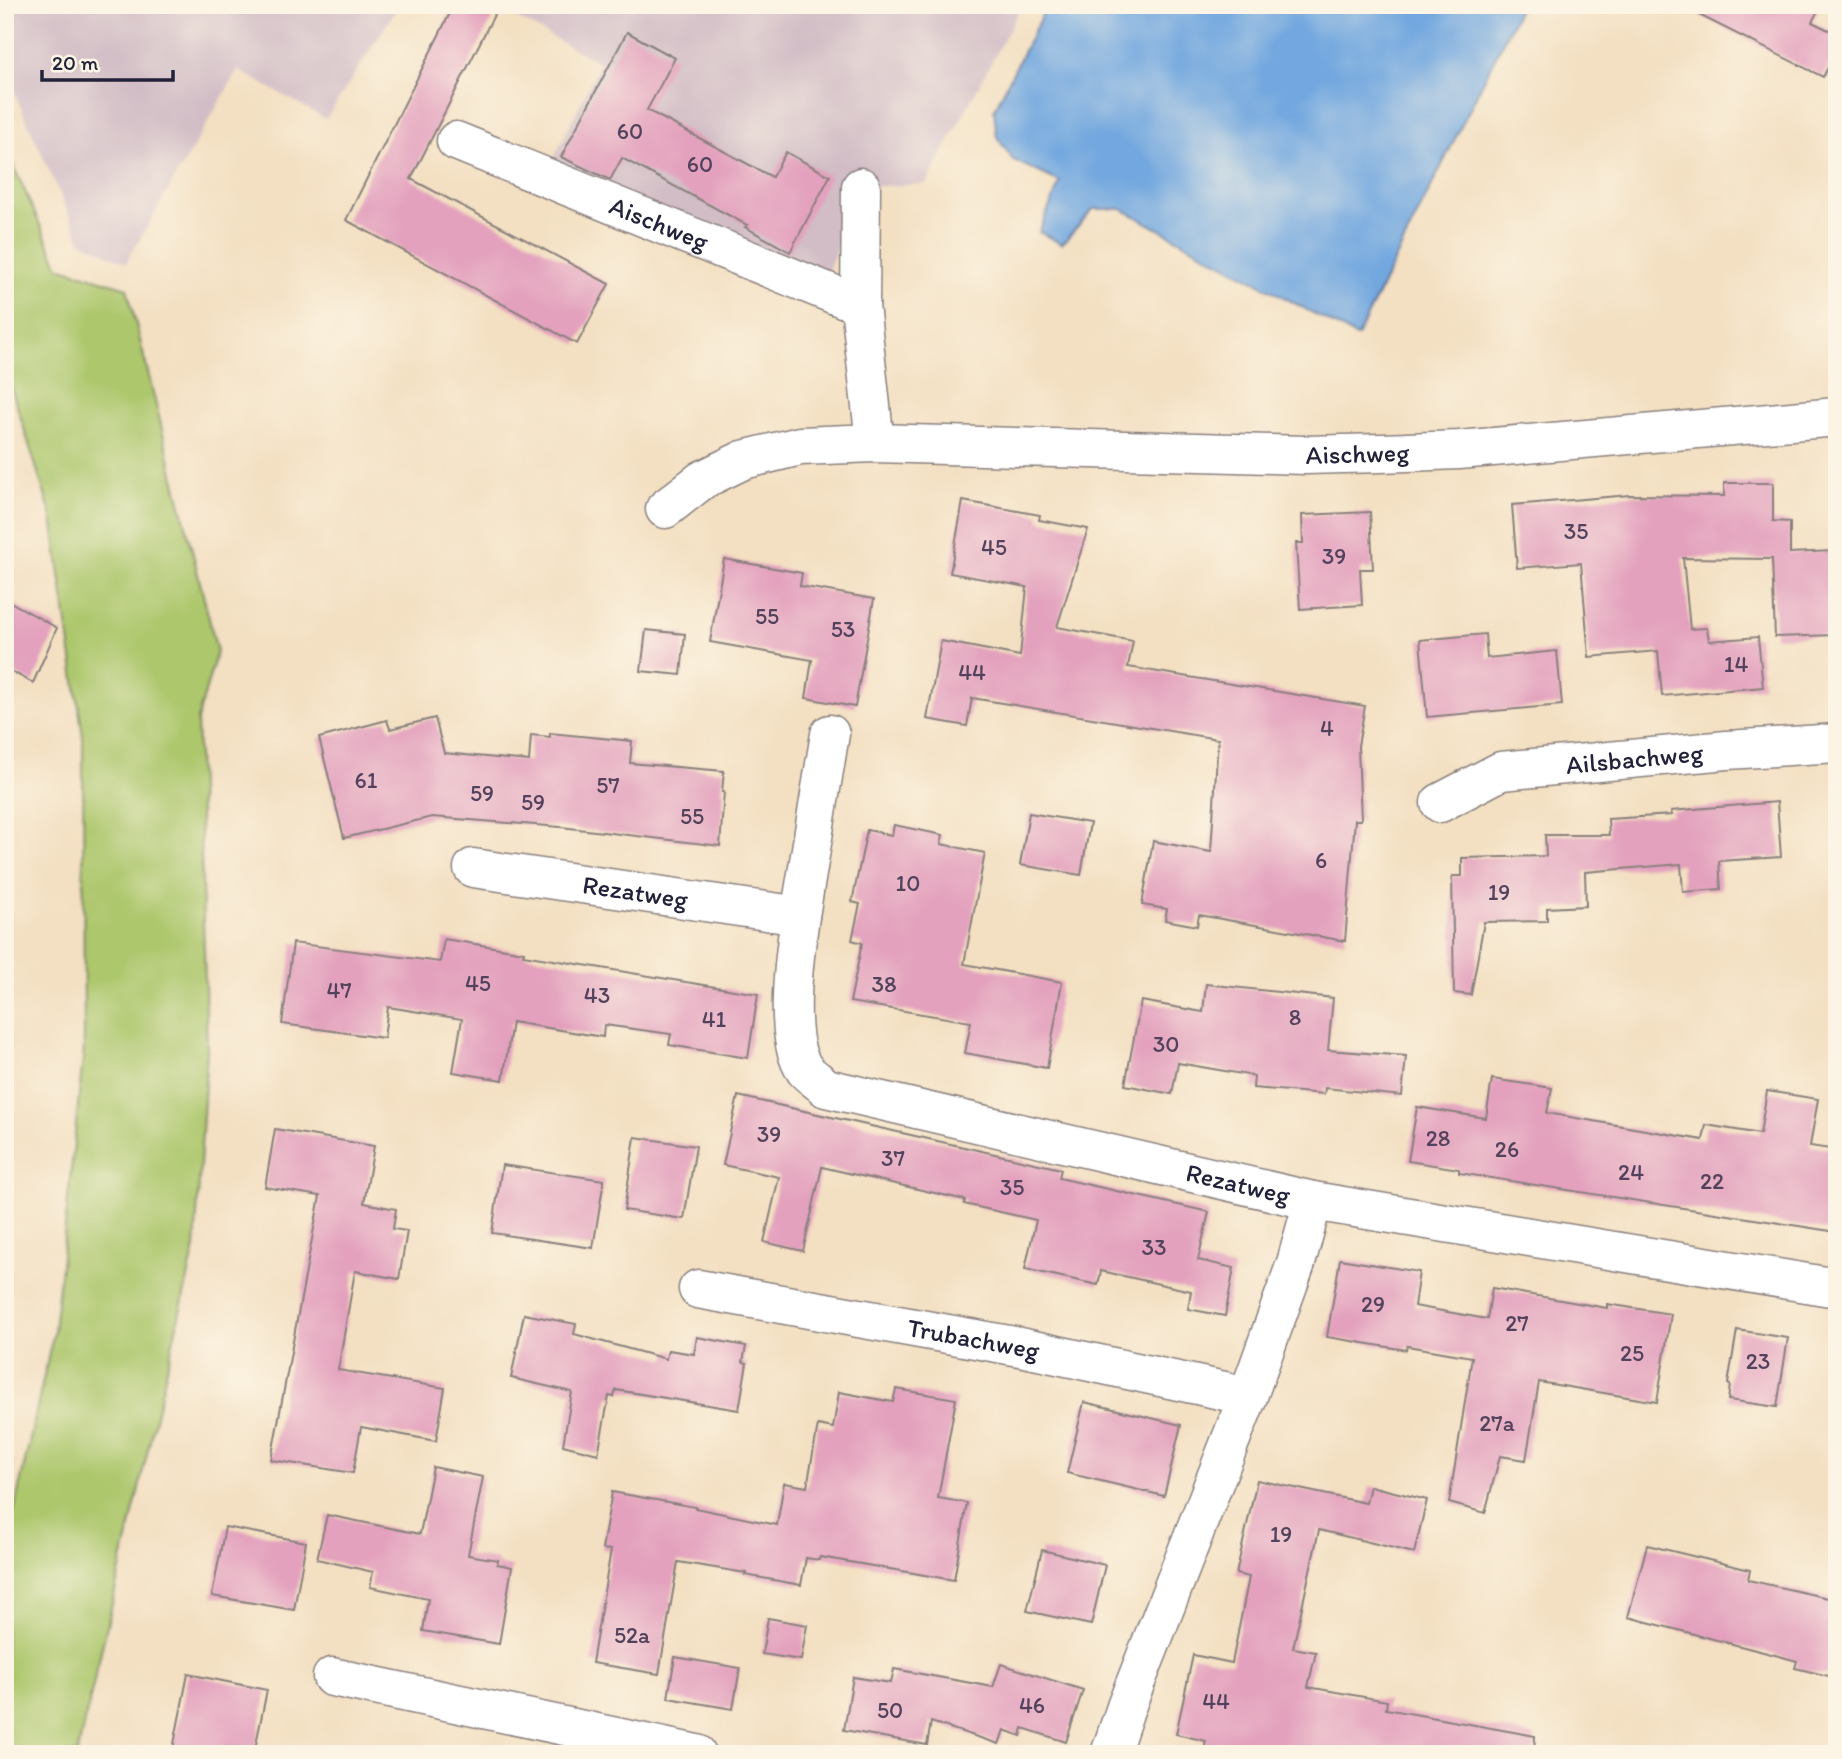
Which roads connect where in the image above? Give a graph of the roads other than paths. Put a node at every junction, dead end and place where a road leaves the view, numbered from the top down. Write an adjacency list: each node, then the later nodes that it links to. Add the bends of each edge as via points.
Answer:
1 (456, 141): 3 (street, Aischweg)
2 (861, 187): 3 (street)
3 (860, 305): 5 (street)
4 (1837, 416): 5 (street, Aischweg, via 1381,453)
5 (875, 443): 6 (street, Aischweg, via 800,446 743,460 702,480)
6 (665, 509)
7 (830, 734): 11 (street, Rezatweg)
8 (1837, 744): 9 (street, Ailsbachweg, via 1501,771)
9 (1440, 803)
10 (473, 868): 11 (street, Rezatweg)
11 (800, 916): 12 (street, Rezatweg, via 793,966 795,1044 804,1069 826,1088)
12 (1313, 1201): 13 (street, Rezatweg); 15 (street)
13 (1837, 1288)
14 (698, 1289): 15 (street, Trubachweg, via 1020,1347)
15 (1248, 1396): 18 (street)
16 (332, 1677): 17 (street)
17 (697, 1754)
18 (1110, 1754)

